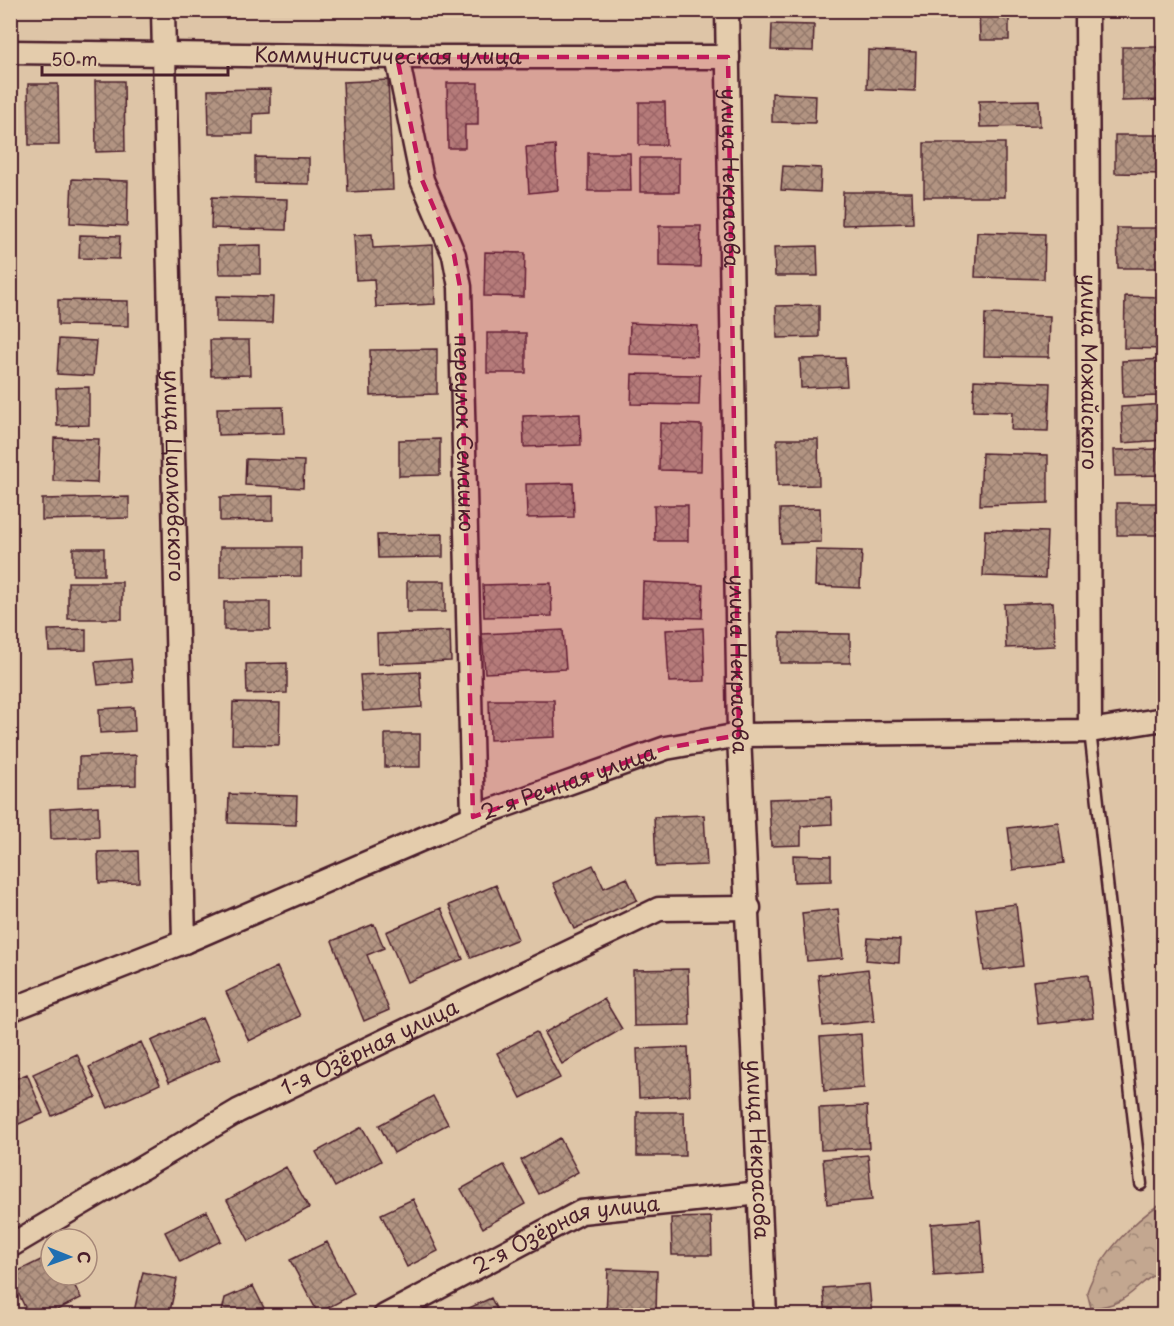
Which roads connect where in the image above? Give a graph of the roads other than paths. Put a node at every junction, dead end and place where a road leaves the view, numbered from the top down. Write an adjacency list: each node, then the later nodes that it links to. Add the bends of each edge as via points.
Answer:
1 (163, 10): 5 (street, улица Циолковского)
2 (727, 10): 7 (street, улица Некрасова)
3 (1087, 10): 9 (street, улица Можайского)
4 (10, 52): 5 (street, Коммунистическая улица)
5 (164, 54): 6 (street, Коммунистическая улица); 13 (street, улица Циолковского)
6 (397, 57): 7 (street, Коммунистическая улица); 11 (street, переулок Семашко, via 422,180 454,255 460,287)
7 (728, 57): 10 (street, улица Некрасова)
8 (1164, 719): 9 (street, 2-я Речная улица)
9 (1090, 731): 10 (street, 2-я Речная улица); 15 (lane)
10 (739, 735): 11 (street, 2-я Речная улица, via 666,748); 12 (street, улица Некрасова)
11 (473, 817): 13 (street, 2-я Речная улица)
12 (749, 908): 16 (street, улица Некрасова); 17 (street, 1-я Озёрная улица, via 659,909 238,1111)
13 (184, 942): 14 (street, 2-я Речная улица)
14 (10, 1010)
15 (1142, 1184)
16 (760, 1193): 18 (street, 2-я Озёрная улица, via 581,1212); 19 (street, улица Некрасова)
17 (10, 1246)
18 (385, 1316)
19 (765, 1316)

